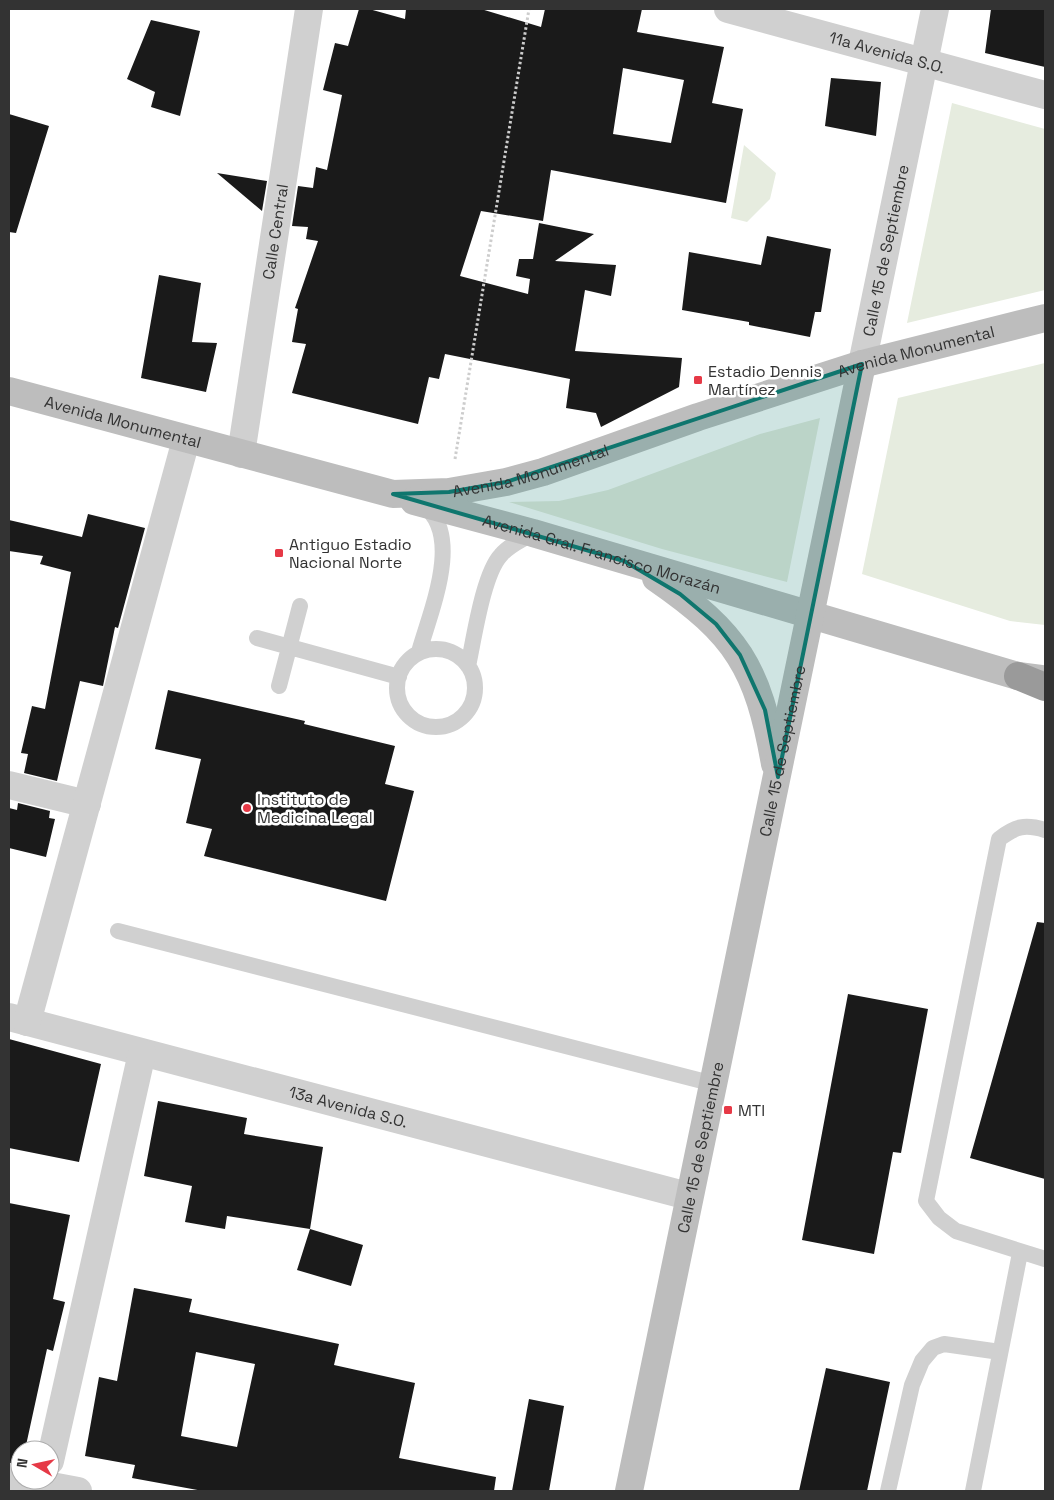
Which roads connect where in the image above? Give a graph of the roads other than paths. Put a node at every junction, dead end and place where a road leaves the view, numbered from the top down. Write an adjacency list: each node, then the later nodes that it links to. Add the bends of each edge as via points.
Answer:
1 (309, 9): 10 (street, Calle Central)
2 (728, 9): 4 (street, 11a Avenida S.O.)
3 (935, 9): 4 (street, Calle 15 de Septiembre)
4 (924, 62): 5 (street, 11a Avenida S.O.); 7 (street, Calle 15 de Septiembre)
5 (1045, 95)
6 (1045, 318): 7 (main road, Avenida Monumental)
7 (862, 364): 11 (main road, Avenida Monumental, via 543,472 449,492); 16 (main road, Calle 15 de Septiembre)
8 (9, 391): 9 (main road, Avenida Monumental)
9 (186, 440): 10 (main road, Avenida Monumental); 28 (street)
10 (241, 454): 11 (main road, Avenida Monumental)
11 (393, 494): 12 (main road, Avenida Gral. Francisco Morazán)
12 (422, 504): 13 (main road, Avenida Gral. Francisco Morazán); 19 (lane, via 437,520 444,546 440,574)
13 (533, 533): 14 (main road, Avenida Gral. Francisco Morazán); 20 (lane, via 505,550 496,561 487,585)
14 (624, 561): 16 (main road, Avenida Gral. Francisco Morazán); 26 (main road, via 656,578 692,604 728,638 756,686 765,710)
15 (300, 606): 18 (lane)
16 (811, 616): 21 (main road); 26 (main road, Calle 15 de Septiembre)
17 (257, 638): 18 (lane)
18 (289, 646): 22 (lane); 24 (lane)
19 (419, 652): 20 (lane, via 443,649 454,653); 22 (lane, via 408,659)
20 (468, 666): 22 (lane, via 474,695 469,708 448,725 435,727 410,717 398,694)
21 (1018, 676): 23 (main road); 25 (highway)
22 (399, 677)
23 (1045, 680)
24 (279, 686)
25 (1045, 688)
26 (778, 777): 33 (main road, Calle 15 de Septiembre)
27 (9, 786): 28 (street)
28 (87, 804): 31 (street)
29 (1045, 830): 35 (lane, via 1030,825 1014,828 1000,839 926,1201 939,1218 956,1231)
30 (118, 930): 33 (lane)
31 (18, 1020): 32 (street, 13a Avenida S.O.)
32 (142, 1052): 34 (street, 13a Avenida S.O.); 38 (street)
33 (714, 1084): 34 (main road, Calle 15 de Septiembre)
34 (688, 1196): 41 (main road, Calle 15 de Septiembre)
35 (1020, 1253): 36 (lane); 37 (lane)
36 (1045, 1260)
37 (1000, 1352): 42 (lane, via 944,1344 933,1348 922,1361 912,1385); 43 (lane)
38 (55, 1440)
39 (60, 1482): 40 (street)
40 (78, 1491)
41 (629, 1491)
42 (888, 1491)
43 (973, 1491)

